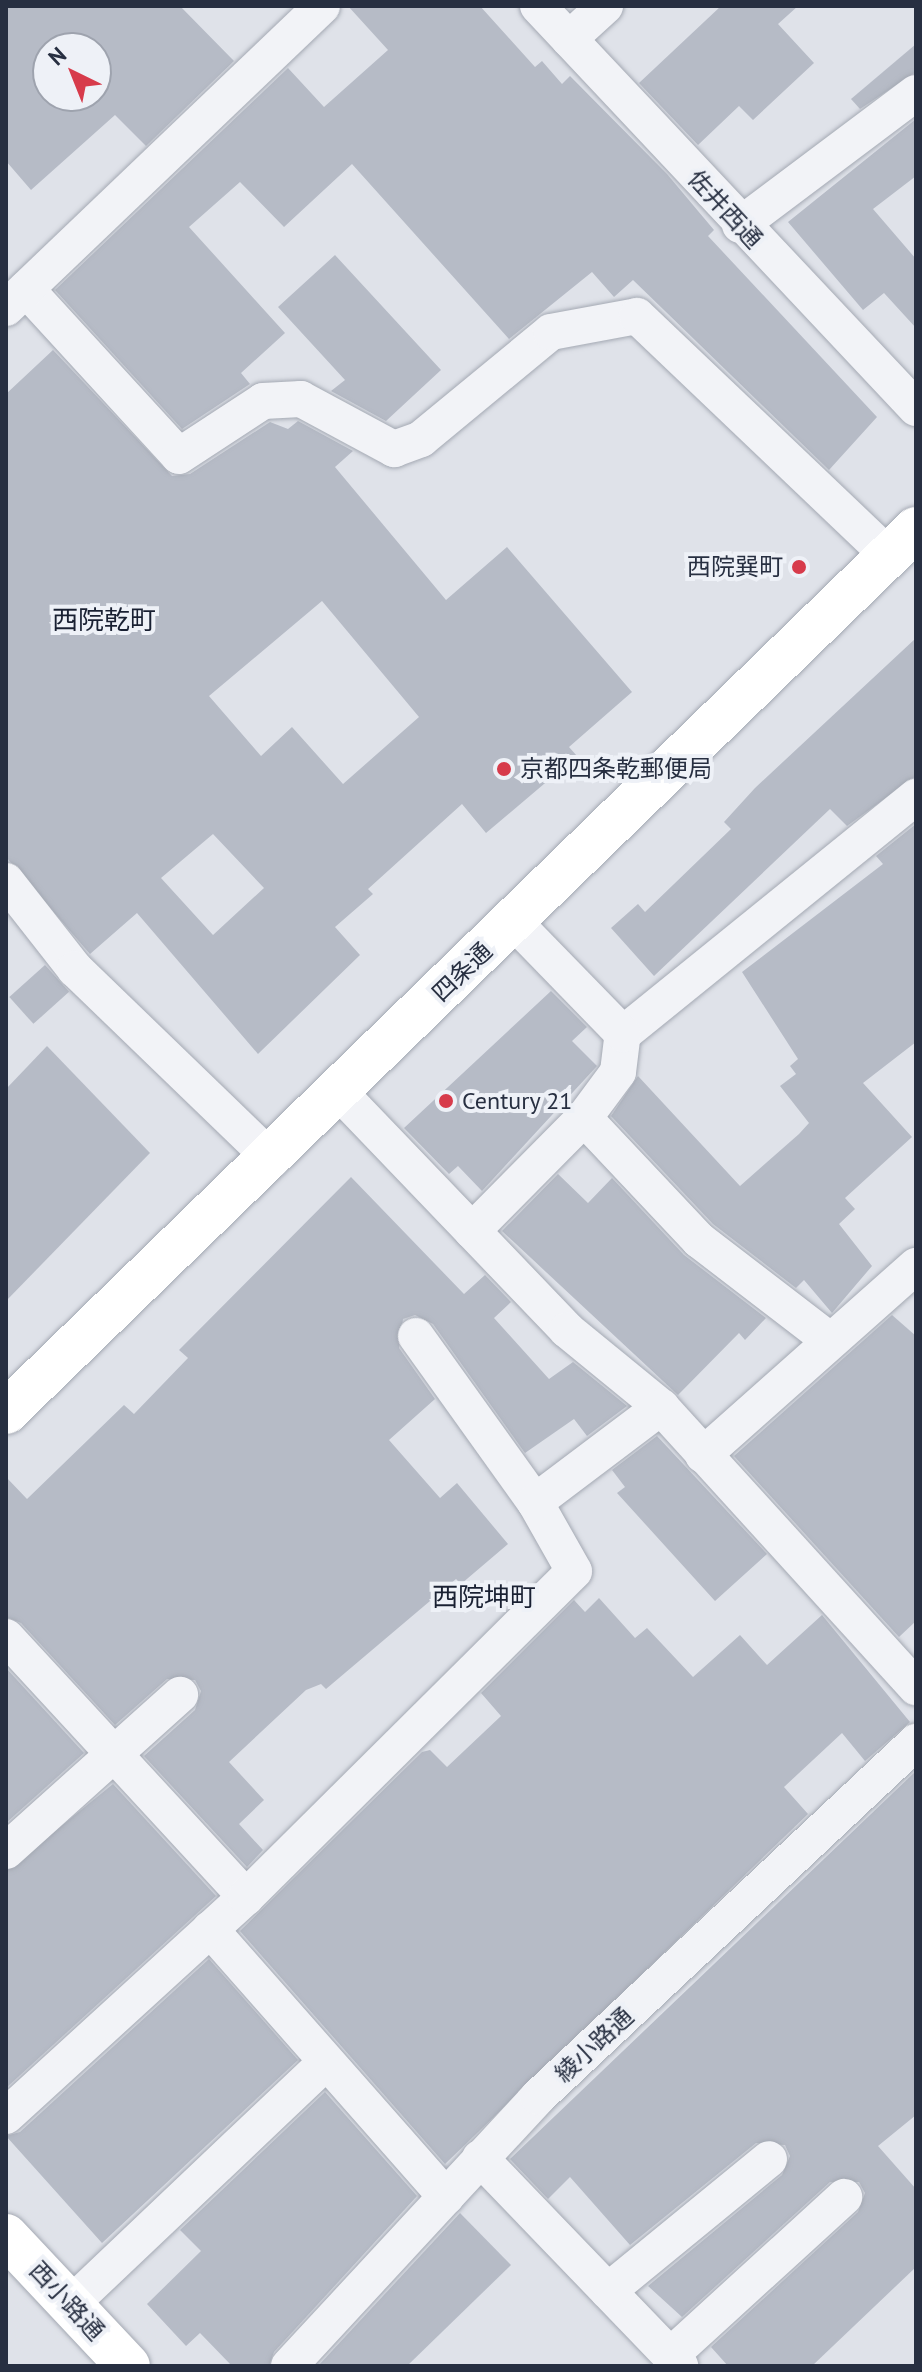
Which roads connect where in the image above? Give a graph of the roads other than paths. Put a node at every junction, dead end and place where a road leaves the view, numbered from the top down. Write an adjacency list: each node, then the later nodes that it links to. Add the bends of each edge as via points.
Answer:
1 (322, 6): 7 (street)
2 (538, 6): 4 (street, 佐井西通)
3 (605, 6): 4 (street)
4 (569, 39): 6 (street, 佐井西通)
5 (916, 93): 6 (street)
6 (740, 225): 8 (street, 佐井西通)
7 (16, 298): 9 (street, via 179,456 263,401 301,399 394,449 421,439 551,332 637,316)
8 (916, 408)
9 (902, 542): 12 (main road, 四条通)
10 (916, 797): 13 (street)
11 (6, 881): 16 (street, via 75,969)
12 (514, 922): 13 (street); 14 (main road, 四条通)
13 (623, 1034): 15 (street, via 618,1072)
14 (339, 1092): 16 (main road, 四条通); 17 (street)
15 (584, 1118): 17 (street); 20 (street, via 699,1240)
16 (272, 1159): 22 (main road, 四条通)
17 (472, 1231): 21 (street, via 567,1330)
18 (916, 1266): 20 (street)
19 (416, 1336): 24 (street)
20 (828, 1339): 23 (street, via 819,1356)
21 (661, 1407): 23 (street); 24 (street)
22 (6, 1412)
23 (703, 1455): 26 (street)
24 (535, 1502): 31 (street, via 574,1571)
25 (6, 1637): 29 (street)
26 (916, 1687)
27 (180, 1695): 29 (street)
28 (916, 1742): 35 (street, 綾小路通)
29 (114, 1755): 30 (street); 31 (street)
30 (6, 1851)
31 (246, 1897): 32 (street)
32 (210, 1929): 33 (street); 34 (street)
33 (325, 2063): 37 (street); 41 (street)
34 (6, 2116)
35 (480, 2158): 37 (street, 綾小路通); 40 (street)
36 (769, 2159): 40 (street)
37 (446, 2197): 44 (street, 綾小路通)
38 (844, 2197): 42 (street)
39 (6, 2236): 41 (main road, 西小路通)
40 (608, 2291): 42 (street)
41 (70, 2305): 43 (main road, 西小路通)
42 (675, 2361)
43 (128, 2366)
44 (289, 2366)

